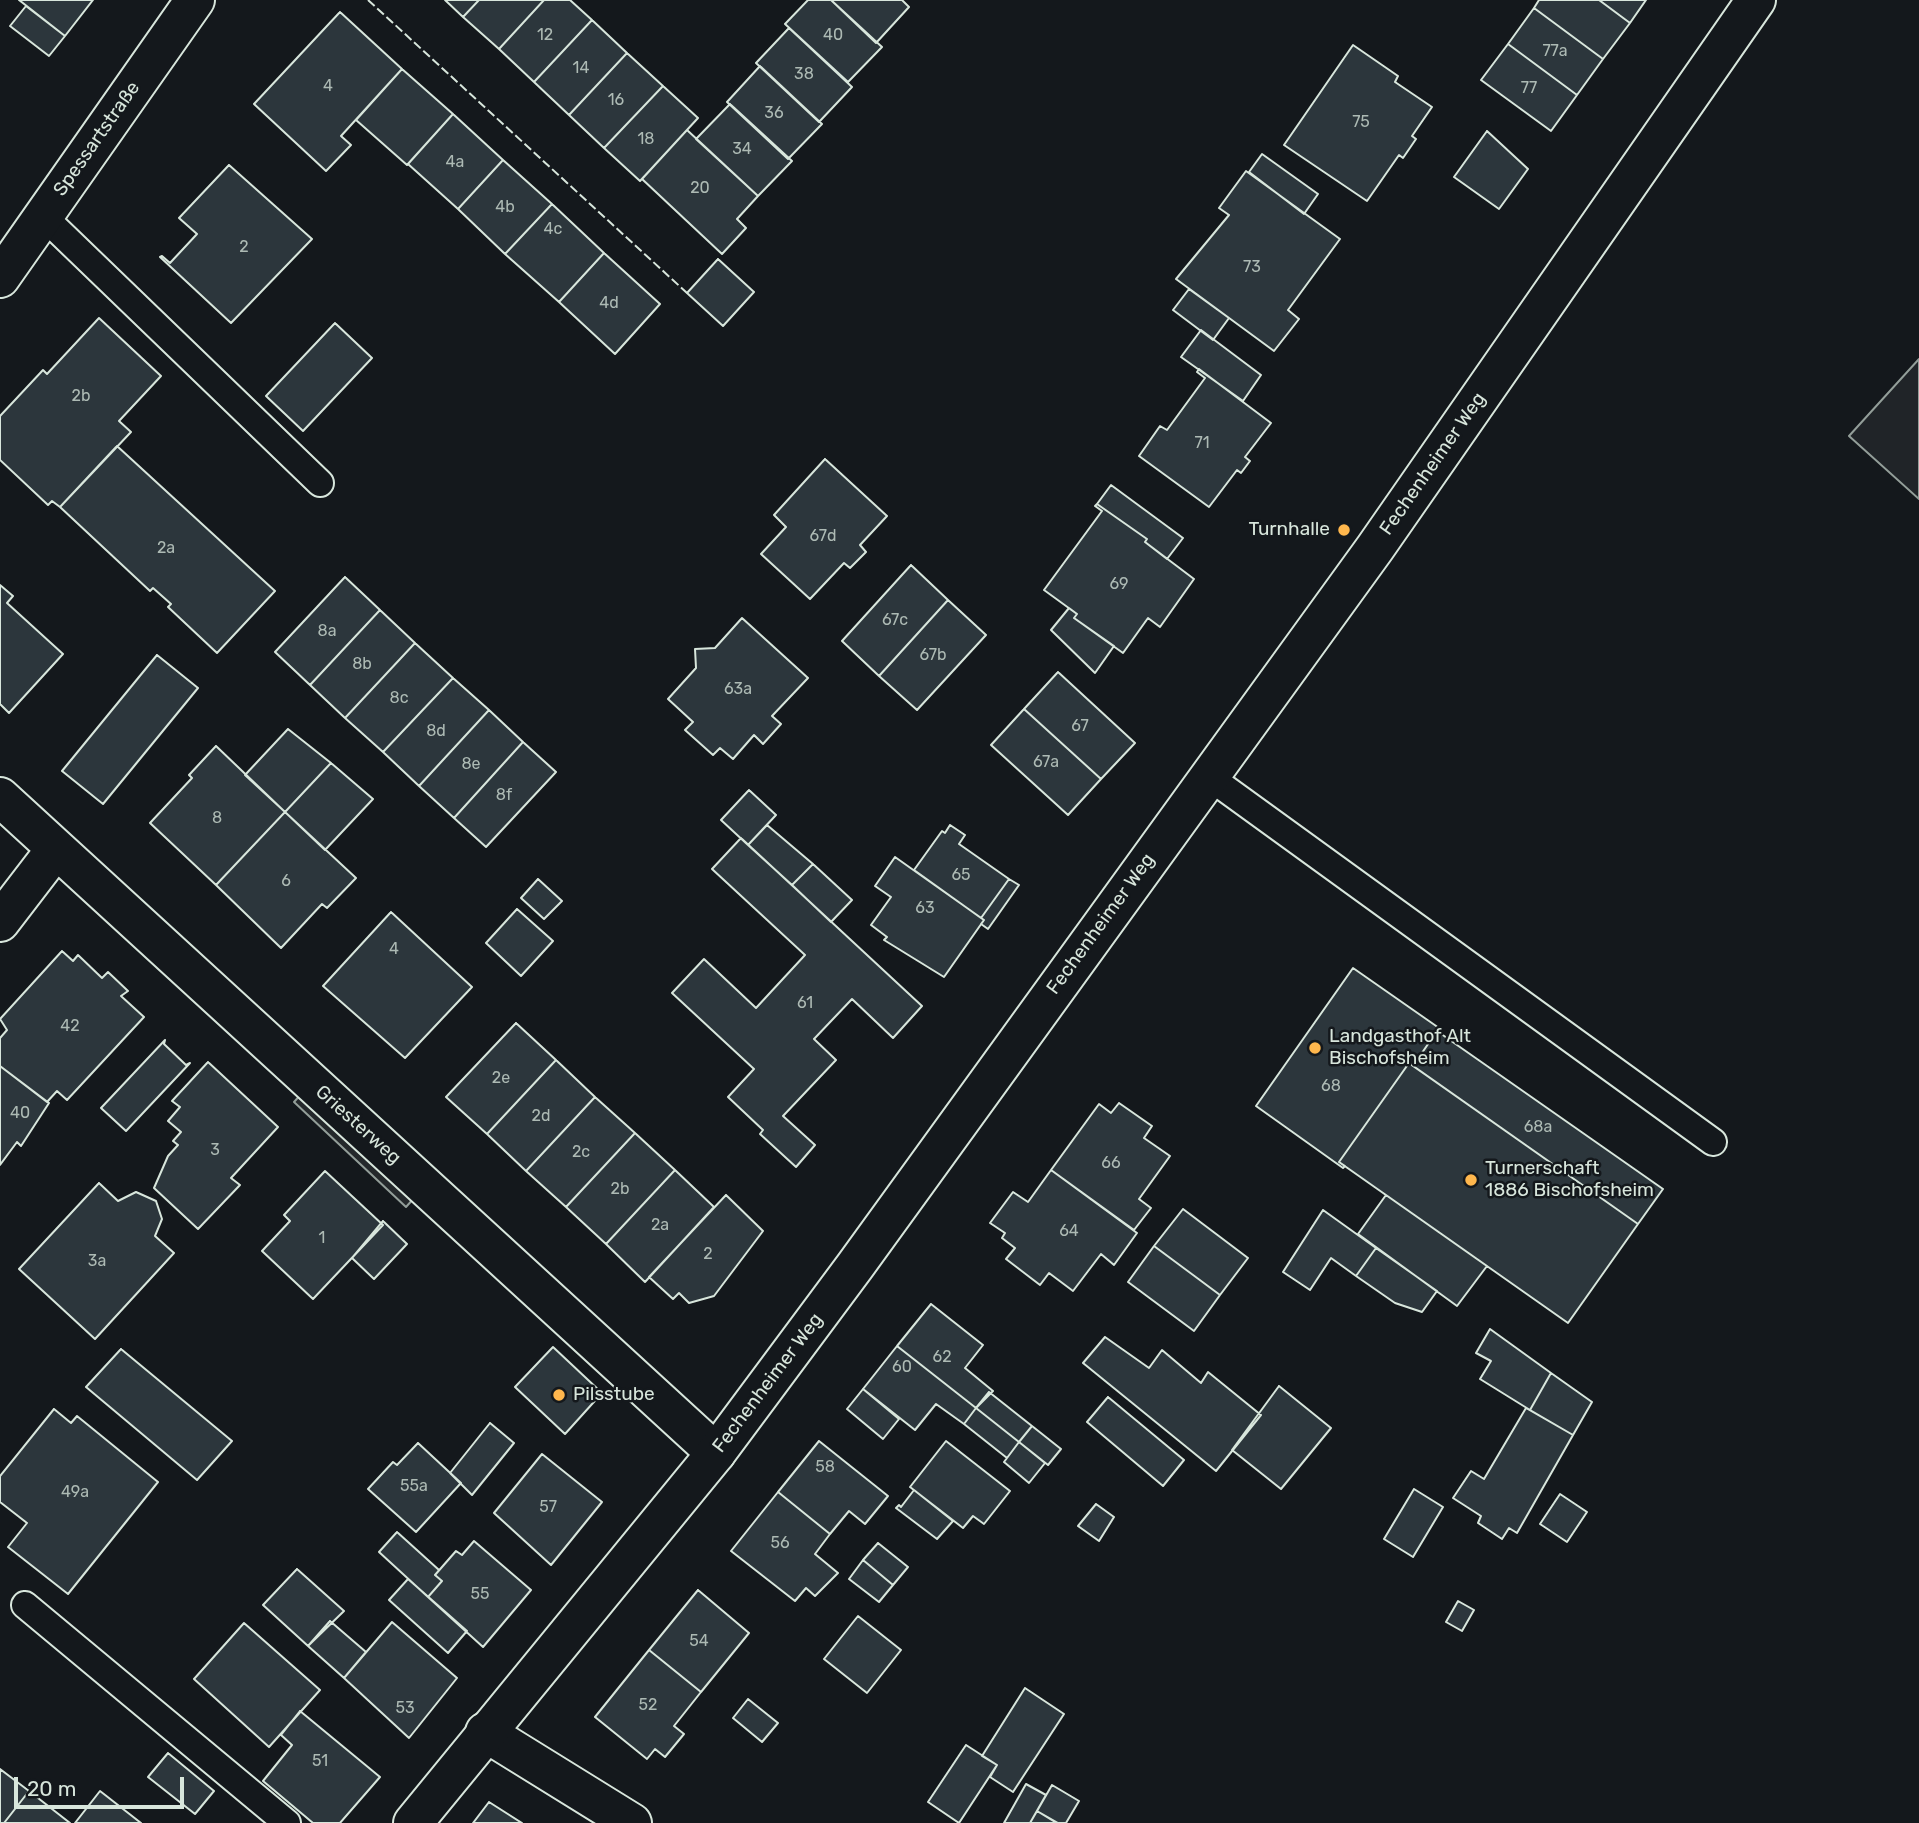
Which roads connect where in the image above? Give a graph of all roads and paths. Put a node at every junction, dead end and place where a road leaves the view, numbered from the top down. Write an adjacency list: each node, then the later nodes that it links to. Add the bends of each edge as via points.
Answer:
1 (195, 0): 3 (street, Spessartstraße)
2 (1756, 0): 6 (street, Fechenheimer Weg, via 1375,548)
3 (43, 216): 4 (street, Spessartstraße); 5 (lane)
4 (0, 278)
5 (320, 483)
6 (1208, 776): 10 (lane); 11 (street, Fechenheimer Weg)
7 (0, 797): 8 (street, Griesterweg)
8 (56, 849): 9 (street); 11 (street, Griesterweg)
9 (0, 922)
10 (1713, 1142)
11 (716, 1453): 13 (street, Fechenheimer Weg)
12 (25, 1605): 14 (lane)
13 (485, 1732): 15 (street, Fechenheimer Weg); 16 (street)
14 (288, 1823)
15 (413, 1823)
16 (632, 1823)

